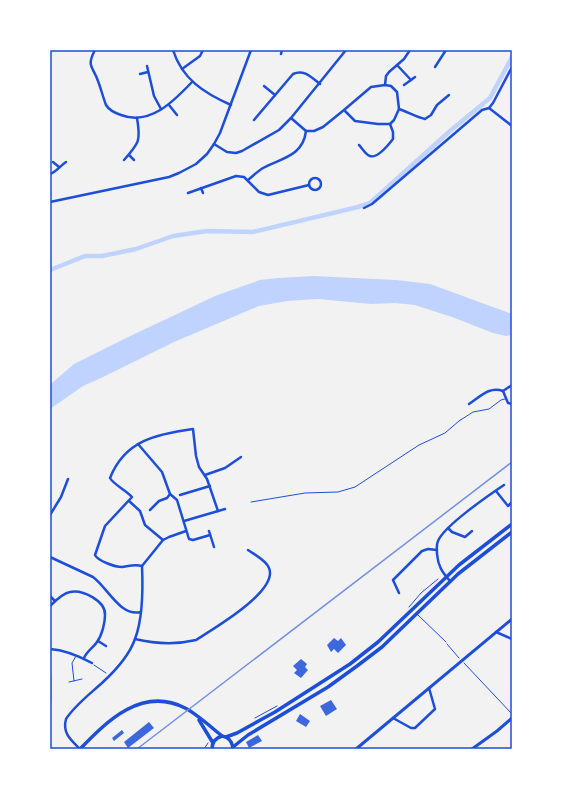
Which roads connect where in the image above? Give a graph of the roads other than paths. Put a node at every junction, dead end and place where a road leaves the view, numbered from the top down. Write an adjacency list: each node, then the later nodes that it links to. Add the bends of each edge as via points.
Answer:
1 (95, 50): 33 (street, via 90,61 106,105 116,113)
2 (173, 50): 14 (street)
3 (203, 50): 14 (street, via 200,56)
4 (251, 50): 26 (street)
5 (282, 50): 9 (street)
6 (346, 50): 20 (street)
7 (410, 50): 10 (street)
8 (446, 50): 12 (street)
9 (280, 54)
10 (397, 65): 18 (street); 21 (street, via 386,76)
11 (147, 66): 15 (street)
12 (435, 66)
13 (512, 67): 28 (street)
14 (182, 69): 19 (street)
15 (148, 72): 16 (street); 29 (street, via 154,96)
16 (140, 74)
17 (415, 77): 18 (street)
18 (411, 80): 22 (street)
19 (192, 82): 26 (street, via 212,97); 27 (street)
20 (320, 84): 24 (street, via 305,72 297,72); 34 (street)
21 (385, 85): 30 (street, via 391,86 397,92); 31 (street, via 371,87)
22 (404, 85)
23 (264, 86): 24 (street)
24 (275, 95): 35 (street)
25 (449, 95): 30 (street, via 425,119)
26 (230, 104): 39 (street)
27 (169, 105): 29 (street); 32 (street)
28 (489, 108): 37 (street); 54 (street, via 482,110 372,204)
29 (161, 109): 33 (street)
30 (399, 109): 36 (street)
31 (344, 110): 36 (street, via 355,121); 38 (street, via 323,127)
32 (177, 115)
33 (137, 118): 41 (street, via 139,139)
34 (292, 118): 38 (street); 39 (street, via 279,130 242,152 227,152)
35 (254, 120)
36 (390, 124): 40 (street, via 393,139 376,156 369,156)
37 (512, 126)
38 (306, 131): 48 (street, via 298,151 261,169)
39 (214, 144): 53 (street, via 196,164 169,177)
40 (359, 145)
41 (129, 155): 42 (street); 43 (street)
42 (124, 160)
43 (134, 160)
44 (53, 162): 46 (street)
45 (66, 162): 46 (street)
46 (59, 167): 47 (street)
47 (50, 174)
48 (248, 180): 49 (street, via 259,192 268,195); 50 (street, via 236,176)
49 (309, 185): 49 (street, via 310,180 314,178 321,182 317,189)
50 (201, 188): 51 (street); 52 (street)
51 (188, 193)
52 (202, 193)
53 (50, 202)
54 (364, 208)
55 (512, 385): 56 (street)
56 (503, 391): 57 (street); 58 (street, via 489,390)
57 (506, 399): 59 (street); 70 (lane, via 489,409 473,412 445,433 419,445 355,487 338,492 305,493)
58 (469, 404)
59 (512, 404)
60 (138, 444): 62 (street, via 168,432 194,429 196,456); 67 (street, via 160,469); 69 (street, via 121,458 110,478 132,497)
61 (241, 458): 62 (street, via 225,468)
62 (205, 475): 65 (street)
63 (68, 480): 75 (street)
64 (504, 485): 66 (street)
65 (210, 486): 68 (street); 74 (street)
66 (496, 490): 71 (street, via 508,506); 78 (street)
67 (170, 494): 73 (street); 76 (street, via 177,500)
68 (180, 496)
69 (129, 501): 82 (street, via 140,511 146,525); 87 (street, via 104,526 95,557 118,566)
70 (251, 502)
71 (512, 502)
72 (225, 509): 74 (street)
73 (150, 510)
74 (218, 511): 76 (street)
75 (50, 515)
76 (184, 521): 79 (street)
77 (512, 524): 88 (main road)
78 (448, 528): 80 (street, via 465,537); 85 (street, via 438,541)
79 (186, 531): 82 (street); 83 (street, via 191,540 210,533)
80 (472, 531)
81 (512, 532): 89 (main road)
82 (163, 540): 87 (street)
83 (214, 547)
84 (248, 550): 98 (street, via 267,564 270,571 269,579 256,598 196,640 169,644)
85 (437, 550): 88 (street, via 438,563); 90 (street, via 422,551 392,580)
86 (50, 557): 94 (street, via 99,581 123,609)
87 (142, 566): 94 (street)
88 (445, 575): 89 (street); 117 (main road, via 378,642 350,664 237,734)
89 (450, 581): 95 (main road)
90 (399, 593)
91 (50, 596): 92 (street)
92 (55, 601): 93 (street); 100 (street, via 67,592 75,591 100,603 105,615)
93 (50, 606)
94 (141, 612): 98 (street)
95 (417, 613): 101 (lane); 119 (main road, via 375,653 337,681 248,735)
96 (512, 619): 97 (street)
97 (496, 632): 99 (street); 111 (street)
98 (135, 639): 120 (street, via 119,667 66,719 66,734)
99 (512, 639)
100 (98, 641): 102 (street); 105 (street)
101 (446, 642)
102 (106, 646)
103 (50, 649): 104 (street)
104 (76, 655): 105 (street); 109 (lane, via 72,663)
105 (84, 658): 106 (street)
106 (92, 663)
107 (50, 678): 112 (street)
108 (82, 679): 109 (lane)
109 (74, 681): 110 (lane)
110 (69, 682)
111 (429, 688): 115 (street); 115 (street, via 435,709 415,728)
112 (50, 696): 113 (street)
113 (50, 702)
114 (198, 718): 117 (main road); 118 (main road); 120 (main road, via 185,708 162,701 151,702 119,714)
115 (393, 718): 122 (street)
116 (512, 718): 123 (street)
117 (224, 737): 118 (main road, via 216,738); 119 (main road, via 231,741)
118 (212, 745): 121 (main road)
119 (233, 748)
120 (80, 749)
121 (209, 749)
122 (356, 749)
123 (472, 749)

